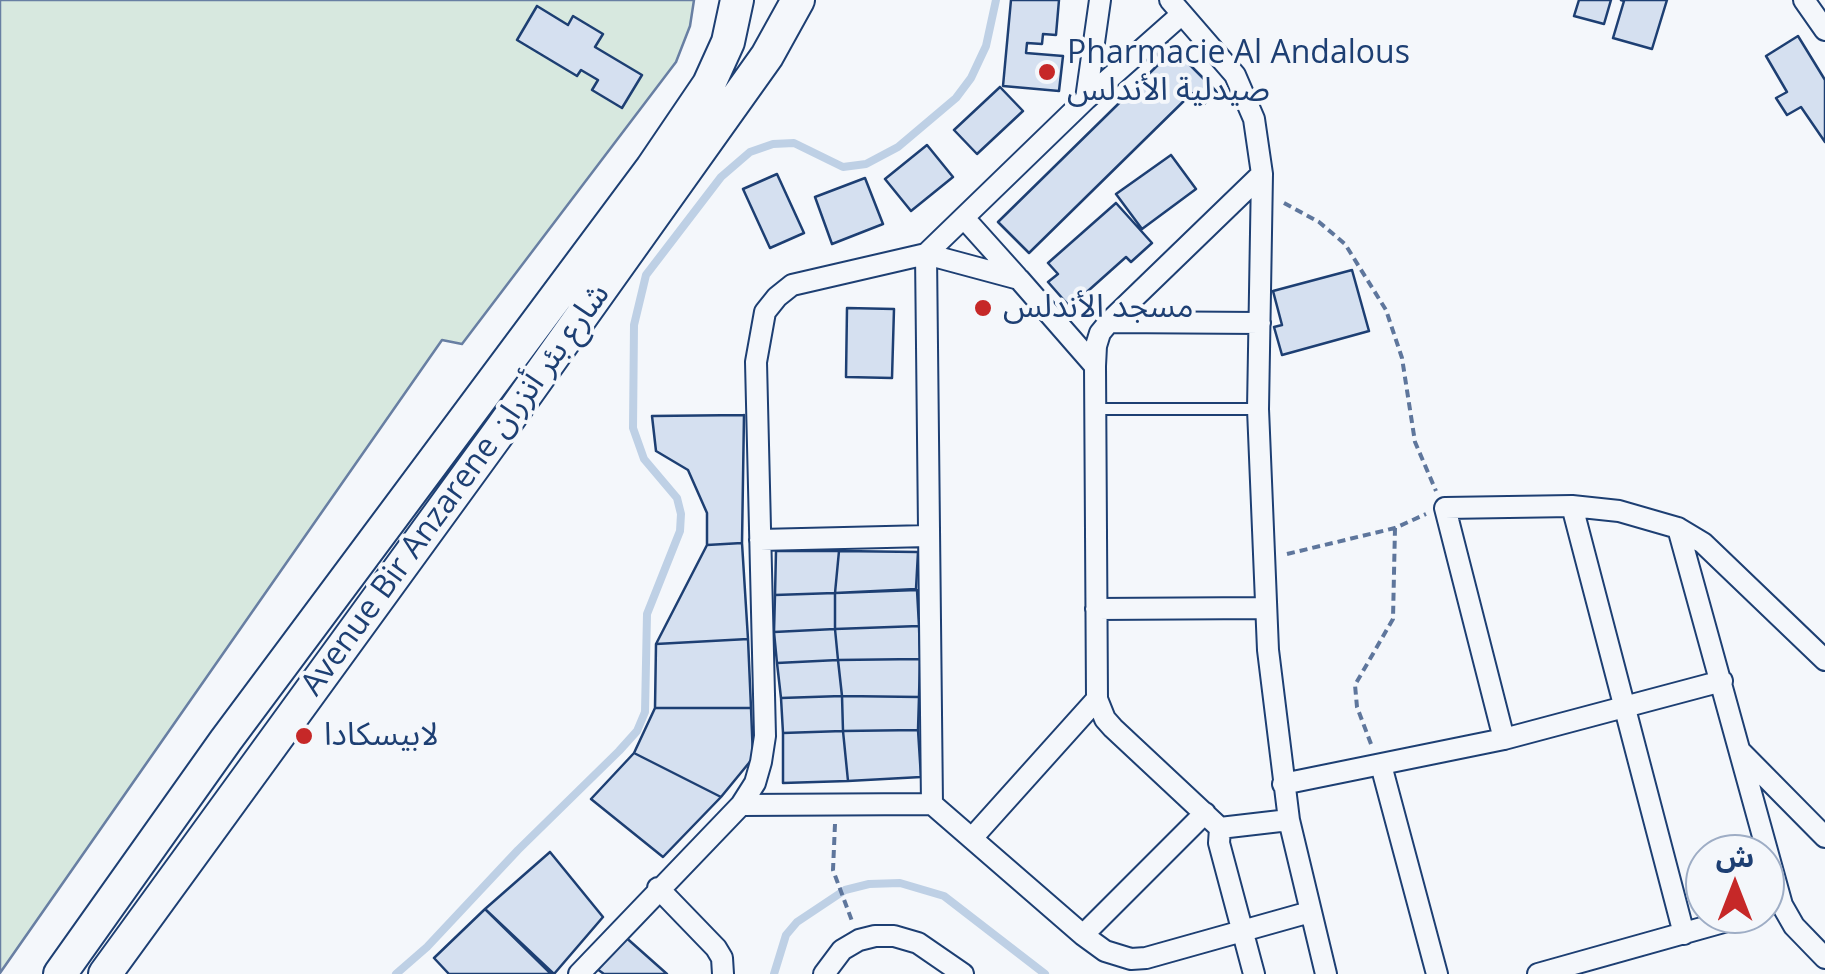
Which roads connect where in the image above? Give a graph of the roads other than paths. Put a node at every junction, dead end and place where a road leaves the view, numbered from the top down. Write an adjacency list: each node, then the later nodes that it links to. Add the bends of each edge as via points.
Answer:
1 (737, 0): 48 (main road, Avenue Bir Anzarene شارع بئر أنزران, via 728,42 708,84 652,168)
2 (798, 0): 49 (main road, Avenue Bir Anzarene شارع بئر أنزران, via 766,56 502,428)
3 (1100, 0): 7 (street)
4 (1804, 0): 6 (street)
5 (1176, 7): 7 (street); 8 (street, via 1246,94)
6 (1825, 30)
7 (1086, 99): 9 (street)
8 (1262, 183): 12 (street); 13 (street)
9 (964, 218): 10 (street); 11 (street)
10 (926, 254): 11 (street); 19 (street); 20 (street, via 792,285 765,312 756,362)
11 (1019, 279): 14 (street)
12 (1109, 322): 13 (street); 14 (street, via 1100,333)
13 (1260, 323): 16 (street)
14 (1095, 366): 15 (street)
15 (1098, 408): 16 (lane); 22 (street)
16 (1258, 409): 21 (street)
17 (1572, 506): 18 (street); 26 (street); 27 (street, via 1445,508)
18 (1678, 528): 23 (street, via 1703,543); 24 (street)
19 (928, 536): 20 (street); 31 (street)
20 (760, 540): 32 (street, via 765,736 755,783)
21 (1266, 608): 22 (street); 30 (street)
22 (1096, 609): 25 (street)
23 (1825, 660)
24 (1722, 681): 26 (street); 28 (street)
25 (1097, 698): 33 (street, via 1113,728); 37 (street)
26 (1625, 707): 27 (street); 42 (street)
27 (1504, 739): 29 (street)
28 (1740, 751): 35 (street); 36 (street)
29 (1380, 766): 30 (street); 55 (street)
30 (1284, 784): 34 (street)
31 (932, 804): 32 (street); 37 (street)
32 (741, 805): 38 (street)
33 (1212, 820): 34 (street); 41 (street); 43 (street)
34 (1289, 820): 39 (street)
35 (1824, 833)
36 (1758, 834)
37 (973, 837): 43 (street)
38 (658, 888): 50 (street); 51 (street, via 716,948)
39 (1310, 912): 41 (street); 54 (street)
40 (1785, 918): 44 (street)
41 (1242, 932): 45 (street); 53 (street)
42 (1684, 934): 46 (street)
43 (1083, 935): 45 (street)
44 (1825, 958)
45 (1133, 966)
46 (1581, 968): 56 (street)
47 (957, 973): 52 (street, via 918,943 875,936 842,950)
48 (60, 974)
49 (105, 974)
50 (579, 974)
51 (723, 974)
52 (824, 974)
53 (1254, 974)
54 (1326, 974)
55 (1437, 974)
56 (1538, 974)

